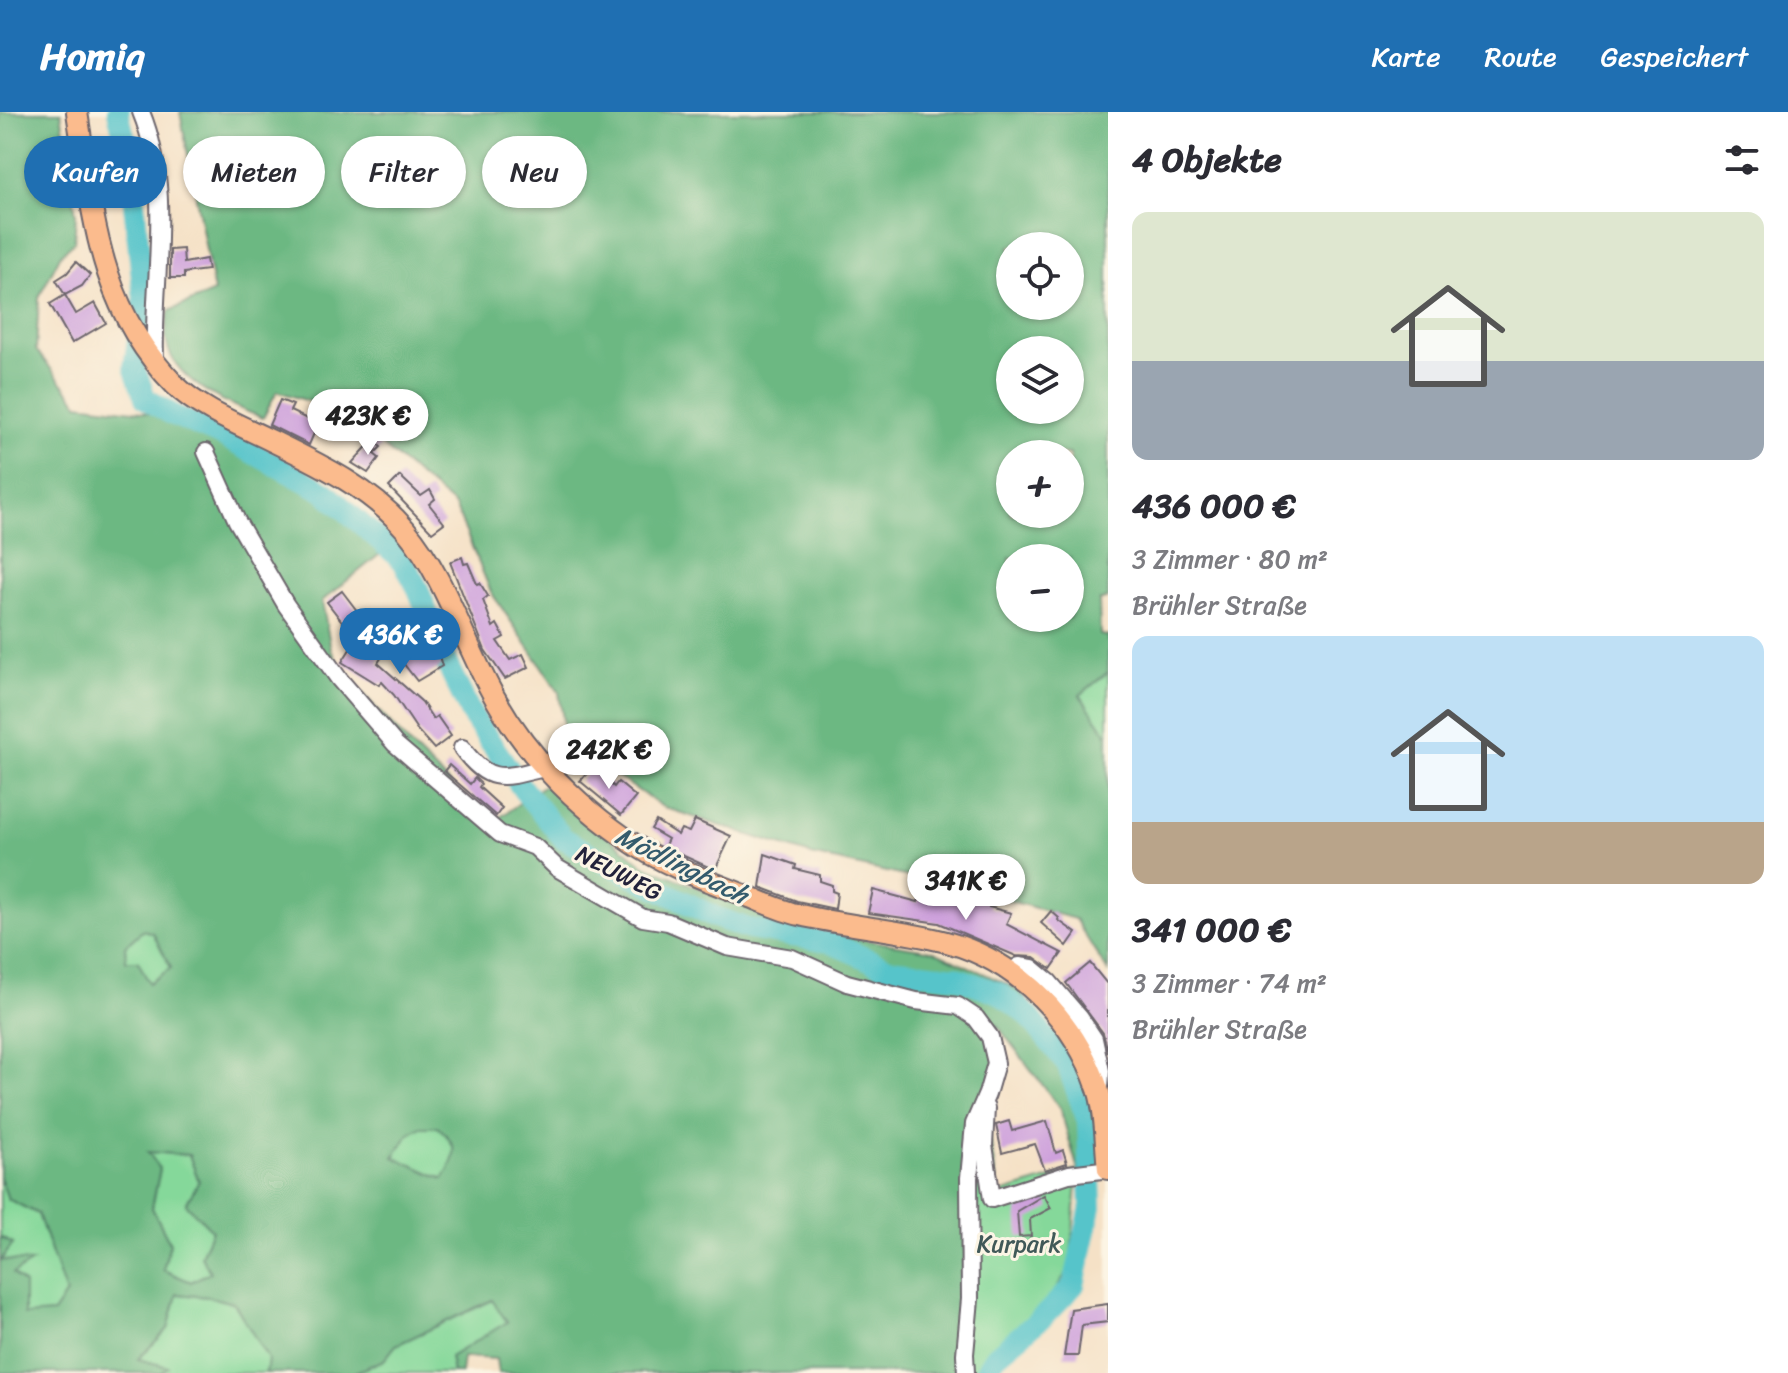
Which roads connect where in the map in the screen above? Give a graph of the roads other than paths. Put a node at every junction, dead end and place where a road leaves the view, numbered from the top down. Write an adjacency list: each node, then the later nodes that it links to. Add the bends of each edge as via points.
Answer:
1 (77, 112): 3 (main road, via 97,243 122,311)
2 (141, 112): 3 (street, via 157,170 161,238)
3 (151, 355): 6 (main road, via 177,387 359,488 404,528 438,576)
4 (206, 452): 7 (street, NEUWEG, via 237,521 286,605 339,679 395,744 500,834 535,847 557,868 643,918 668,922 727,947 792,958 847,983 958,1006 990,1037 996,1063)
5 (462, 748): 6 (street, via 489,775)
6 (534, 771): 8 (main road, via 627,839 694,876 797,915 952,944 1011,972 1036,992 1082,1051 1099,1093)
7 (987, 1094): 8 (street, via 984,1145 992,1199 1069,1174); 9 (street, NEUWEG, via 974,1124 969,1178)
8 (1105, 1169)
9 (966, 1373)

